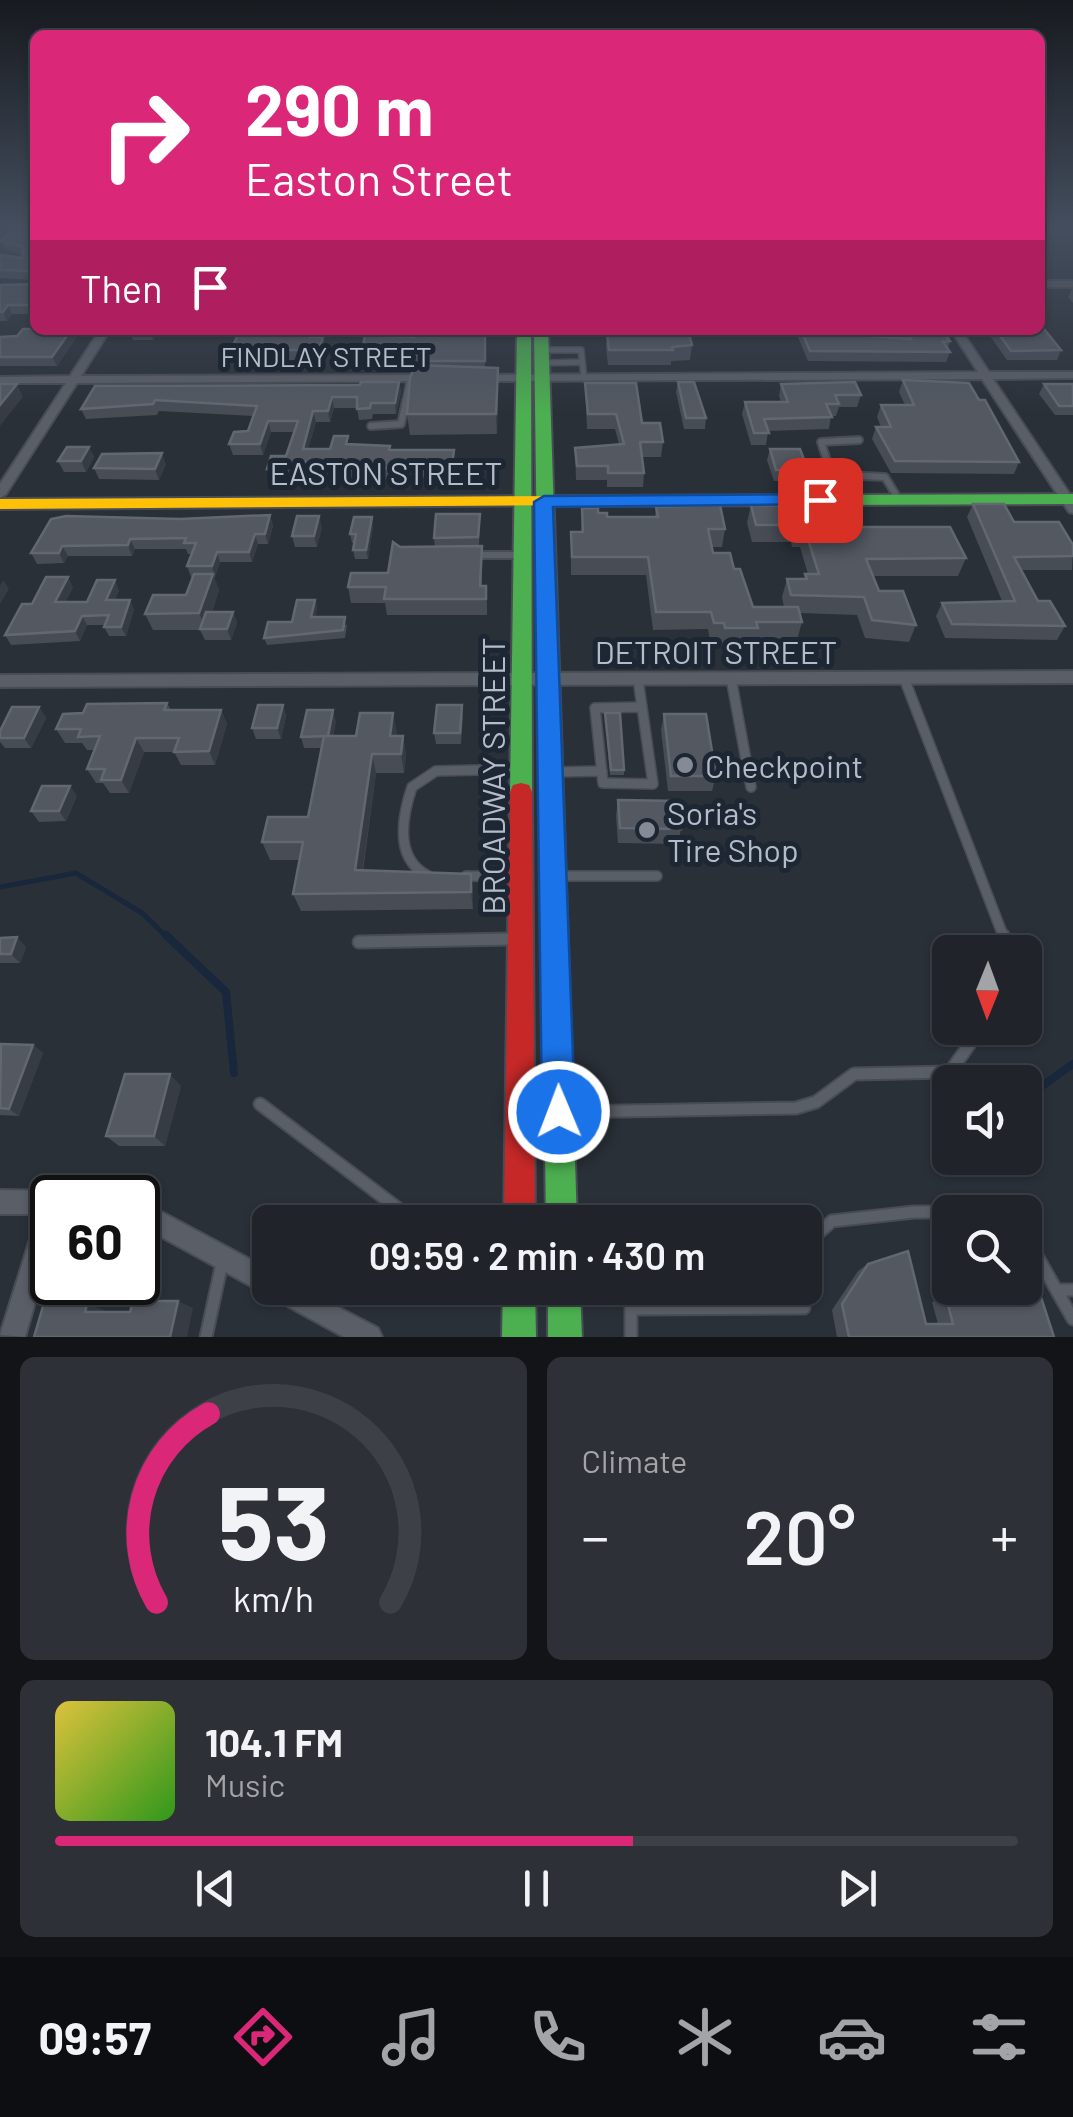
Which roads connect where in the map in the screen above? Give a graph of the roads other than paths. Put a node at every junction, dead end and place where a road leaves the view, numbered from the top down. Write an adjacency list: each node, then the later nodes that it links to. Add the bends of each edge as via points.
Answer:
1 (102, 335): 13 (street)
2 (526, 335): 4 (main road, BROADWAY STREET)
3 (959, 335): 6 (street)
4 (538, 360): 5 (lane); 5 (lane, via 581,350); 10 (street, FINDLAY STREET); 11 (street, FINDLAY STREET); 18 (main road, BROADWAY STREET)
5 (582, 362): 11 (lane)
6 (985, 375): 7 (street, FINDLAY STREET); 11 (street, FINDLAY STREET); 19 (street)
7 (1073, 375)
8 (410, 378): 9 (street, FINDLAY STREET); 13 (street, FINDLAY STREET); 14 (lane, via 402,424)
9 (448, 378)
10 (467, 378)
11 (584, 378)
12 (0, 380): 13 (street, FINDLAY STREET)
13 (72, 380): 16 (street)
14 (372, 426)
15 (859, 440): 17 (lane, via 821,442 830,470 885,476)
16 (0, 494)
17 (899, 500): 18 (main road, EASTON STREET); 19 (main road, EASTON STREET, via 1000,507)
18 (533, 502): 20 (main road, EASTON STREET); 21 (main road, BROADWAY STREET); 27 (main road, BROADWAY STREET)
19 (1071, 502)
20 (0, 504)
21 (522, 554): 22 (lane); 26 (main road, BROADWAY STREET)
22 (470, 555)
23 (731, 678): 24 (street, DETROIT STREET); 28 (street, DETROIT STREET); 34 (lane)
24 (904, 678): 25 (street, DETROIT STREET); 40 (lane)
25 (1073, 678)
26 (522, 679): 27 (street, DETROIT STREET); 29 (street, DETROIT STREET); 31 (main road, BROADWAY STREET)
27 (549, 679): 28 (street, DETROIT STREET); 33 (main road, BROADWAY STREET)
28 (638, 679): 30 (lane)
29 (0, 681)
30 (642, 707): 32 (lane, via 596,708); 32 (lane, via 654,784 603,783)
31 (522, 770): 35 (lane, via 436,771 412,787 407,860); 37 (main road, BROADWAY STREET)
32 (602, 771): 33 (lane)
33 (552, 772): 38 (main road, BROADWAY STREET)
34 (752, 787)
35 (432, 876)
36 (448, 876): 37 (lane)
37 (522, 876): 38 (main road); 41 (main road, BROADWAY STREET)
38 (554, 876): 39 (lane); 45 (main road, BROADWAY STREET)
39 (657, 876)
40 (1002, 935)
41 (521, 938): 42 (lane); 49 (main road, BROADWAY STREET)
42 (358, 942)
43 (968, 1045): 45 (lane, via 950,1072 854,1074 796,1108)
44 (260, 1104): 48 (lane)
45 (559, 1112): 50 (main road, BROADWAY STREET)
46 (0, 1202): 47 (street)
47 (30, 1203)
48 (394, 1205)
49 (520, 1205)
50 (562, 1205)
51 (932, 1212): 53 (lane, via 832,1222)
52 (160, 1224): 54 (street)
53 (822, 1231)
54 (223, 1258): 56 (street); 68 (lane)
55 (1042, 1264): 58 (lane)
56 (252, 1274)
57 (30, 1277): 67 (street)
58 (1057, 1290): 59 (lane); 66 (lane)
59 (1073, 1290)
60 (310, 1305): 69 (street)
61 (519, 1305): 70 (main road)
62 (564, 1305): 71 (main road)
63 (631, 1305): 65 (lane)
64 (803, 1305): 65 (lane)
65 (631, 1309): 72 (lane)
66 (1073, 1319)
67 (12, 1337)
68 (206, 1337)
69 (369, 1337)
70 (519, 1337)
71 (565, 1337)
72 (631, 1337)

